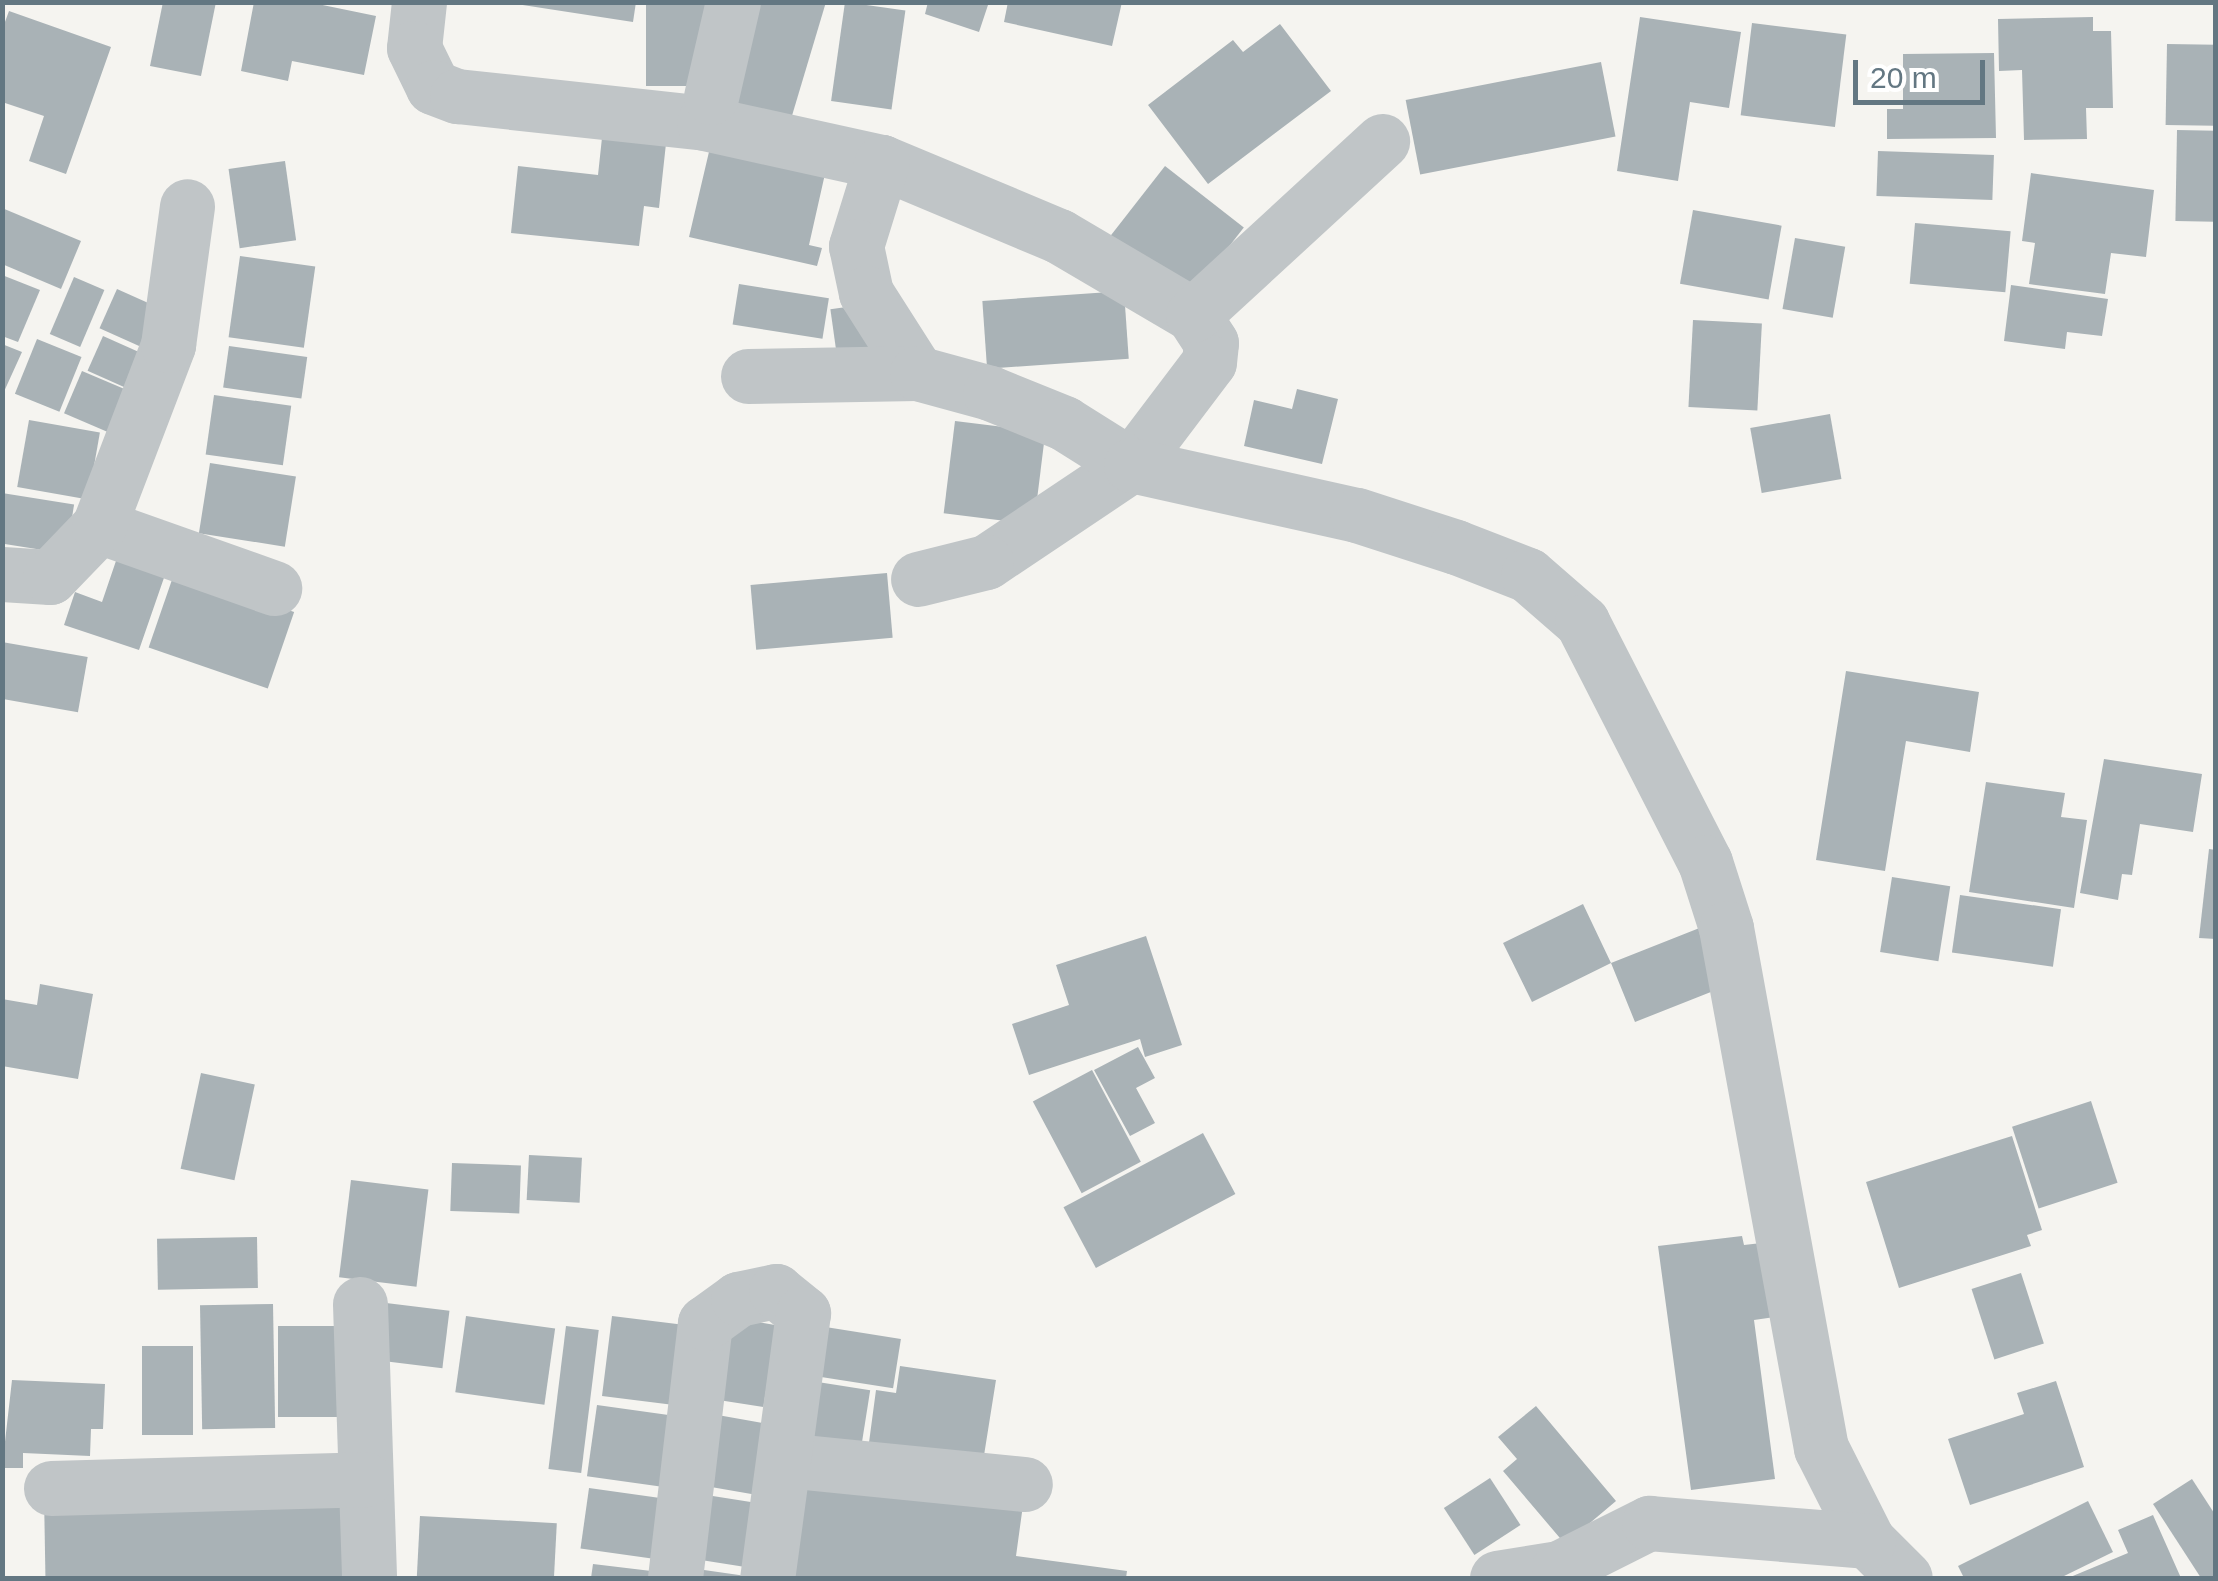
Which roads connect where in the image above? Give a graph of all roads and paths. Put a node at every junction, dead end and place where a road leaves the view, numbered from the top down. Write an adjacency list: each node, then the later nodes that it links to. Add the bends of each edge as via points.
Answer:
1 (419, 2): 5 (street, via 414,48 421,68 433,87 457,96 704,123)
2 (734, 2): 3 (street)
3 (711, 98)
4 (1382, 141): 7 (street)
5 (882, 162): 7 (street, via 1059,236); 8 (street, via 856,246 866,293)
6 (188, 206): 11 (street, via 168,346)
7 (1193, 315): 10 (street, via 1211,342 1209,362)
8 (918, 373): 9 (street); 10 (street, via 1064,423)
9 (748, 376)
10 (1131, 465): 13 (street, via 986,562); 20 (street, via 1357,515 1456,546 1528,575 1582,622 1667,782 1726,928 1820,1448)
11 (99, 526): 12 (street, via 50,577); 14 (street)
12 (2, 574)
13 (918, 579)
14 (274, 588)
15 (360, 1304): 17 (street)
16 (784, 1460): 18 (street); 22 (street, via 803,1314 776,1291 738,1299 705,1323); 23 (street)
17 (365, 1479): 19 (street); 21 (street)
18 (1025, 1484)
19 (52, 1488)
20 (1887, 1560): 24 (street, via 1649,1523 1559,1568)
21 (369, 1578)
22 (675, 1578)
23 (767, 1578)
24 (1497, 1578)

